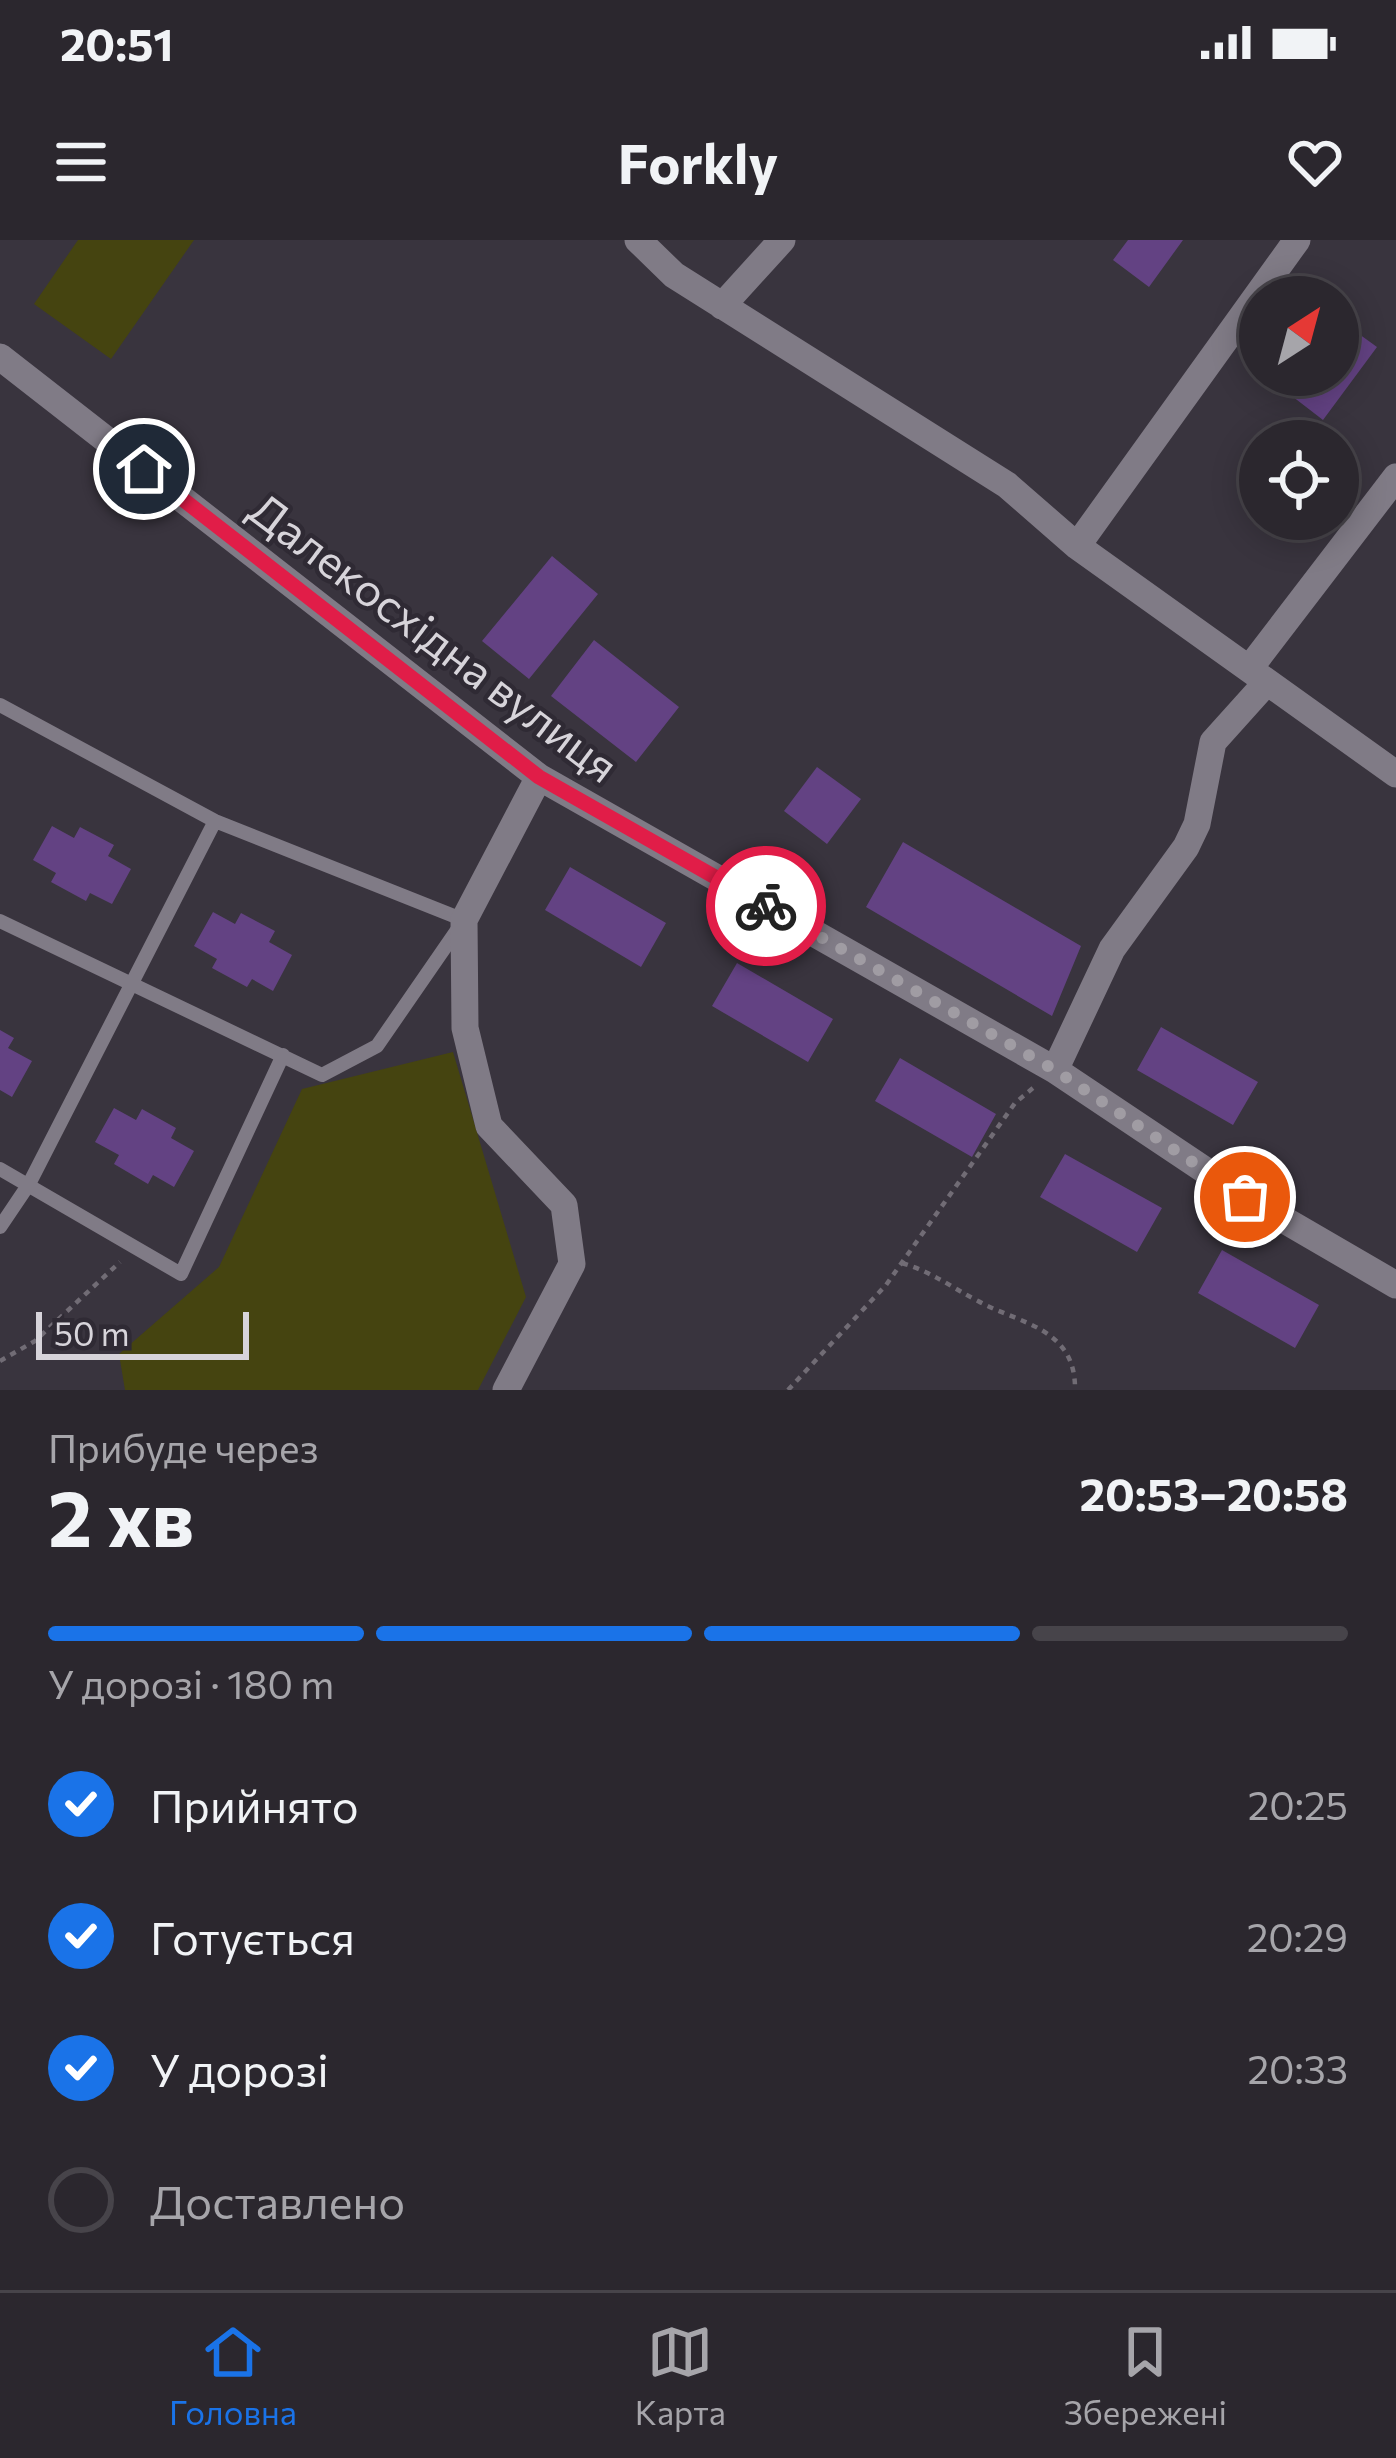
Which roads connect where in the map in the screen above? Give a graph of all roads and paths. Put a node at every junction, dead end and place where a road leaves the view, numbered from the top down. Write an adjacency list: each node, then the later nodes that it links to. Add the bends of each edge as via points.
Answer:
1 (638, 240): 4 (street)
2 (782, 240): 4 (street)
3 (1297, 240): 7 (street)
4 (722, 306): 7 (street, via 1007,485)
5 (0, 357): 11 (street, Далекосхідна вулиця)
6 (1396, 477): 8 (street)
7 (1077, 546): 8 (street)
8 (1258, 675): 10 (street); 17 (street, via 1213,742 1186,848 1112,949)
9 (0, 705): 12 (lane)
10 (1396, 774)
11 (539, 777): 13 (street); 17 (street, Далекосхідна вулиця)
12 (215, 821): 13 (lane); 15 (lane)
13 (464, 920): 16 (lane, via 377,1046 322,1075); 25 (street, via 465,1028 489,1126 564,1205 572,1264)
14 (0, 921): 15 (lane)
15 (133, 986): 16 (lane); 19 (lane)
16 (283, 1054): 21 (lane, via 181,1274)
17 (1055, 1070): 22 (path, via 1015,1103); 23 (street, Далекосхідна вулиця, via 1245,1197)
18 (0, 1169): 19 (lane)
19 (29, 1184): 20 (lane); 21 (lane)
20 (0, 1227)
21 (135, 1246): 24 (path, via 35,1341)
22 (902, 1264): 26 (path); 27 (path, via 1042,1325 1076,1371)
23 (1396, 1285)
24 (0, 1360)
25 (506, 1390)
26 (788, 1390)
27 (1076, 1390)

